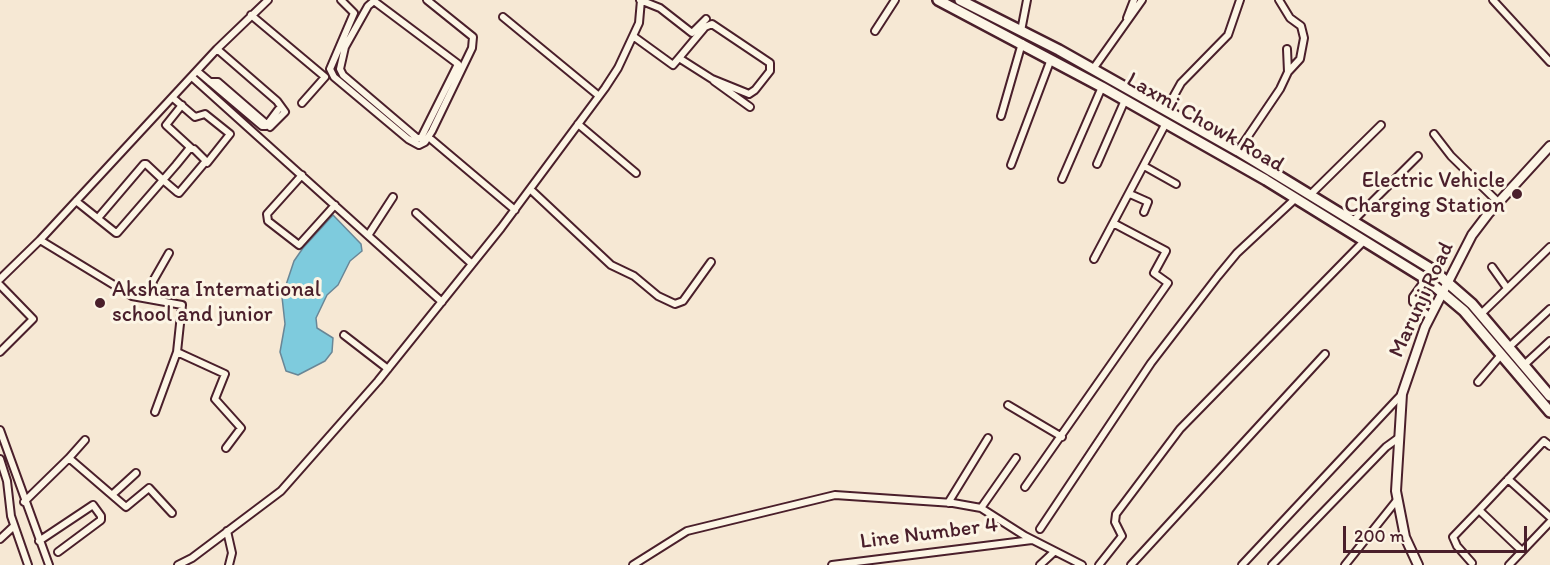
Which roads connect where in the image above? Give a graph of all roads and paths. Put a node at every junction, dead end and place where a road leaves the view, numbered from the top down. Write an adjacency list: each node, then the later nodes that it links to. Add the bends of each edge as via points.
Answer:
1 (268, 0): 16 (street)
2 (341, 0): 4 (street, via 354,14 330,69 342,84 419,145 432,131 472,48 473,37)
3 (362, 0): 15 (street)
4 (427, 0)
5 (641, 0): 19 (street, via 660,8 692,33); 22 (street, via 641,15)
6 (895, 0): 20 (street)
7 (938, 0): 24 (main road, Laxmi Chowk Road)
8 (960, 0): 21 (main road, Laxmi Chowk Road)
9 (1028, 0): 21 (street)
10 (1134, 0): 18 (street)
11 (1142, 0): 18 (street)
12 (1240, 0): 43 (street, via 1228,35 1180,83)
13 (1279, 0): 32 (street, via 1290,18 1301,26 1304,38 1300,59)
14 (1493, 0): 29 (street)
15 (372, 2): 15 (street, via 345,46 340,69 421,138 458,64)
16 (251, 15): 25 (street); 39 (street, via 325,77)
17 (503, 17): 36 (street)
18 (1127, 18): 30 (street)
19 (706, 19)
20 (875, 31)
21 (1021, 31): 23 (main road, Laxmi Chowk Road)
22 (633, 36): 27 (street, via 673,65); 36 (street)
23 (1035, 38): 24 (main road); 30 (main road, Laxmi Chowk Road)
24 (1026, 45): 28 (main road, Laxmi Chowk Road); 44 (street)
25 (217, 49): 31 (street); 46 (street, via 284,108 272,127)
26 (1287, 50): 32 (street)
27 (679, 58): 34 (street); 34 (street, via 712,24 770,63 770,71 749,94)
28 (1051, 59): 35 (main road, Laxmi Chowk Road); 57 (street)
29 (1550, 62)
30 (1093, 69): 43 (main road, Laxmi Chowk Road)
31 (197, 71): 33 (street); 46 (street, via 210,82 218,81)
32 (1288, 72): 53 (street)
33 (192, 77): 37 (street); 60 (street)
34 (711, 79): 41 (street)
35 (1102, 87): 38 (main road, Laxmi Chowk Road); 61 (street)
36 (599, 96): 47 (street)
37 (173, 98): 40 (street); 70 (street)
38 (1125, 100): 45 (main road, Laxmi Chowk Road); 56 (street)
39 (302, 103)
40 (182, 105): 52 (street, via 166,125); 55 (street, via 197,118 208,115 230,134)
41 (750, 107)
42 (278, 110): 46 (street)
43 (1169, 112): 45 (main road); 53 (main road, Laxmi Chowk Road)
44 (1001, 116)
45 (1166, 123): 58 (street); 68 (main road, Laxmi Chowk Road)
46 (268, 124)
47 (578, 124): 59 (street); 65 (street)
48 (1381, 125): 67 (street)
49 (1434, 134): 71 (street)
50 (432, 140): 73 (street)
51 (1550, 146): 71 (street, Marunji Road)
52 (191, 148): 55 (street); 62 (street)
53 (1238, 151): 64 (main road, Laxmi Chowk Road)
54 (1418, 156): 77 (street)
55 (207, 163): 62 (street, via 181,193)
56 (1097, 164)
57 (1011, 165)
58 (1144, 166): 63 (street); 66 (street)
59 (636, 173)
60 (302, 175): 72 (street); 72 (street, via 267,214 268,221 299,245)
61 (1062, 179)
62 (163, 180): 76 (street, via 117,233); 76 (street, via 144,164)
63 (1176, 184)
64 (1299, 187): 67 (main road, Laxmi Chowk Road); 68 (main road)
65 (530, 189): 73 (street); 85 (street, via 611,265 675,304 683,301)
66 (1130, 194): 74 (street, via 1149,203); 78 (street)
67 (1311, 194): 77 (main road, Laxmi Chowk Road)
68 (1294, 197): 81 (main road, Laxmi Chowk Road); 140 (street, via 1222,270 1151,363)
69 (393, 198): 79 (street)
70 (76, 201): 76 (street); 80 (street)
71 (1498, 202): 90 (street, Marunji Road, via 1472,235)
72 (335, 205): 79 (street)
73 (515, 210): 86 (street)
74 (1144, 212)
75 (416, 213): 86 (street)
76 (98, 218)
77 (1352, 222): 90 (main road, Laxmi Chowk Road)
78 (1114, 224): 84 (street); 116 (street, via 1166,250 1154,273 1168,283)
79 (369, 234): 95 (street)
80 (40, 240): 88 (street); 94 (street, via 125,292)
81 (1363, 242): 89 (main road, Laxmi Chowk Road); 157 (street, via 1173,437 1116,514 1115,522 1122,536)
82 (1550, 247): 92 (street)
83 (169, 253): 94 (street, via 153,281)
84 (1094, 259)
85 (711, 262)
86 (472, 264): 95 (street)
87 (1492, 267): 92 (street)
88 (0, 279)
89 (1426, 279): 93 (main road, Laxmi Chowk Road); 98 (street, via 1413,302)
90 (1449, 282): 93 (street, Marunji Road); 97 (main road, Laxmi Chowk Road)
91 (0, 285): 102 (street, via 33,319)
92 (1507, 288): 97 (street)
93 (1444, 292): 98 (street, Marunji Road); 105 (main road, Laxmi Chowk Road)
94 (150, 299): 103 (street, via 182,305)
95 (442, 302): 107 (street)
96 (1550, 309): 101 (street)
97 (1481, 314): 101 (main road, Laxmi Chowk Road)
98 (1430, 318): 110 (street, Marunji Road)
99 (344, 335): 107 (street)
100 (1550, 341): 106 (street)
101 (1509, 347): 106 (main road, Laxmi Chowk Road)
102 (0, 352)
103 (177, 352): 113 (street); 121 (street, via 225,374 216,399 241,428)
104 (1325, 354): 158 (street)
105 (1501, 355): 108 (main road, Laxmi Chowk Road); 109 (street)
106 (1523, 366): 108 (main road); 111 (main road, Laxmi Chowk Road)
107 (388, 369): 141 (street, via 280,491)
108 (1515, 373): 114 (main road, Laxmi Chowk Road)
109 (1478, 382)
110 (1402, 394): 118 (street, Marunji Road); 159 (street)
111 (1550, 396)
112 (1008, 405): 116 (street)
113 (155, 412)
114 (1550, 412)
115 (0, 430): 132 (street)
116 (1062, 437): 129 (street)
117 (988, 438): 133 (street)
118 (1398, 439): 131 (street, Marunji Road); 160 (street)
119 (85, 440): 122 (street)
120 (1550, 446): 126 (street, via 1544,441)
121 (226, 448)
122 (69, 458): 130 (street); 132 (street)
123 (1016, 458): 134 (street)
124 (0, 459): 127 (street)
125 (136, 473): 130 (street)
126 (1508, 479): 135 (street); 137 (street)
127 (7, 481): 128 (street); 139 (street)
128 (0, 485)
129 (1025, 487)
130 (113, 494): 136 (street, via 124,509 149,488)
131 (1397, 500): 161 (street); 162 (street, Marunji Road, via 1405,537)
132 (24, 502): 144 (street)
133 (948, 503): 134 (street); 153 (street, via 835,495 687,531)
134 (981, 508): 143 (street)
135 (1479, 510): 145 (street); 148 (street, via 1453,537)
136 (172, 513)
137 (1550, 517)
138 (1550, 522): 145 (street)
139 (14, 526): 142 (street); 149 (street)
140 (1040, 529)
141 (227, 531): 151 (street); 152 (street, via 232,553)
142 (0, 539)
143 (1032, 540): 147 (street); 154 (street, Line Number 4)
144 (39, 541): 146 (street, via 93,505 101,520); 150 (street)
145 (1522, 551): 163 (street)
146 (57, 552)
147 (1054, 552): 155 (street); 156 (street)
148 (1473, 564)
149 (28, 565)
150 (49, 565)
151 (178, 565)
152 (229, 565)
153 (633, 565)
154 (832, 565)
155 (1040, 565)
156 (1082, 565)
157 (1099, 565)
158 (1131, 565)
159 (1242, 565)
160 (1272, 565)
161 (1346, 565)
162 (1418, 565)
163 (1509, 565)

